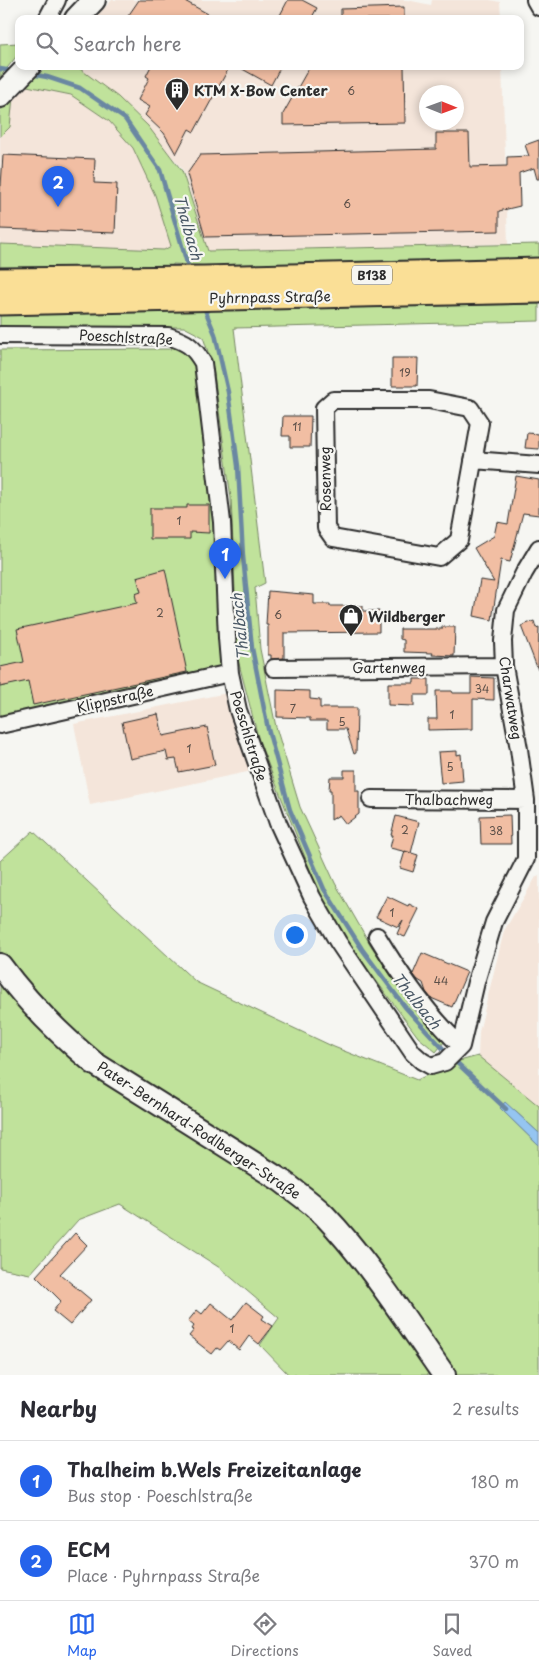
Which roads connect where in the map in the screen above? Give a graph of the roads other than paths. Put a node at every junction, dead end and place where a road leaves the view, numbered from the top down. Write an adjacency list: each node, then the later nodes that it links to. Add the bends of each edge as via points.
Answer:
1 (57, 0): 5 (street)
2 (94, 0): 6 (main road)
3 (534, 0): 4 (street)
4 (539, 7)
5 (48, 15)
6 (80, 15)
7 (25, 70): 8 (main road)
8 (6, 90)
9 (539, 271): 11 (main road, Pyhrnpass Straße / B138, via 204,279)
10 (0, 280): 11 (main road, Pyhrnpass Straße / B138)
11 (171, 289): 12 (main road, Pyhrnpass Straße / B138, via 221,298); 13 (main road, Pyhrnpass Straße / B138)
12 (539, 290)
13 (0, 302)
14 (0, 335): 20 (street, Poeschlstraße, via 168,336 184,341 195,350 203,363 222,522)
15 (474, 460): 15 (street, Rosenweg, via 459,540 439,557 333,538 326,528 324,408 333,400 429,400 470,408 480,423); 16 (street)
16 (539, 465)
17 (539, 548): 18 (street, Charwatweg, via 506,610)
18 (504, 666): 19 (street, Gartenweg); 22 (street, Charwatweg)
19 (274, 668)
20 (230, 673): 21 (street, Klippstraße); 27 (street, Poeschlstraße, via 256,766 278,824 312,897 338,942 413,1053 422,1061)
21 (0, 725)
22 (530, 790): 23 (street, Thalbachweg); 24 (street, Charwatweg)
23 (371, 799)
24 (532, 859): 27 (street, Charwatweg, via 494,922)
25 (377, 936): 27 (street, via 420,1002 442,1028)
26 (0, 965): 28 (main road, Pater-Bernhard-Rodlberger-Straße, via 67,1041 94,1063 282,1181 323,1214 365,1265)
27 (448, 1057)
28 (444, 1375)

